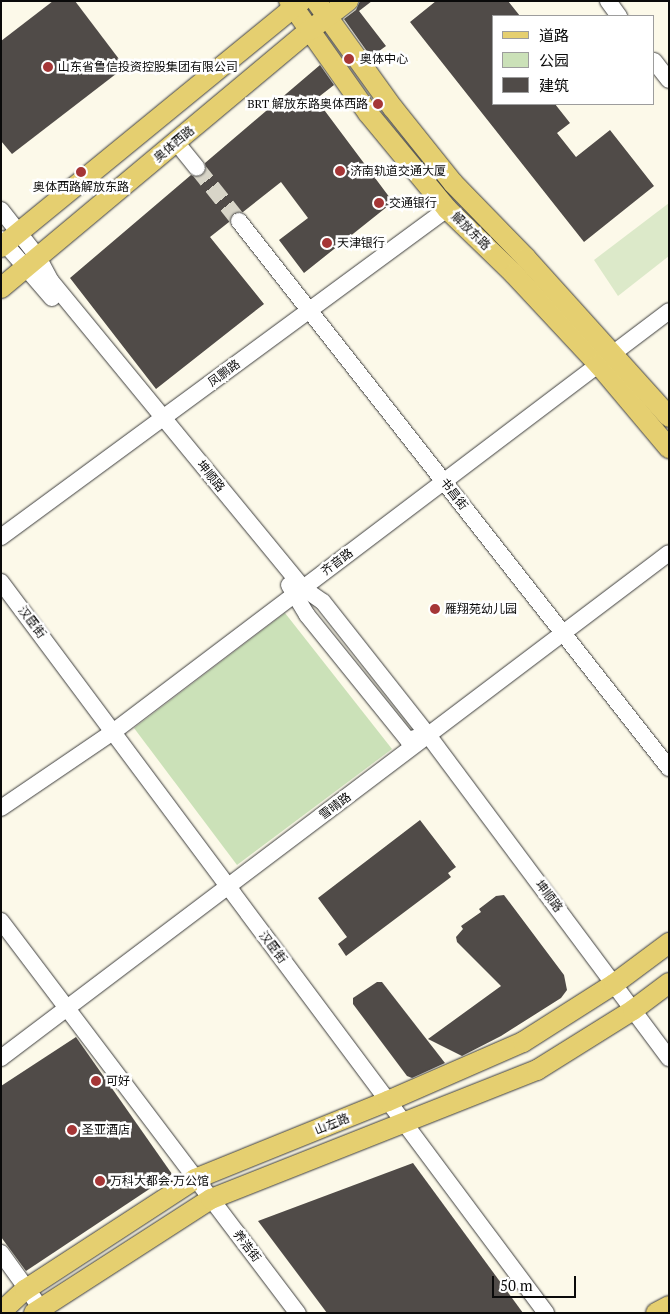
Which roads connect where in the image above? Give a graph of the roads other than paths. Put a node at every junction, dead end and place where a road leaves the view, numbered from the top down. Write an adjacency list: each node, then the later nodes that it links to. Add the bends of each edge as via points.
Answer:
1 (348, 1): 4 (main road, 奥体西路)
2 (608, 1): 5 (street)
3 (295, 3): 6 (main road, 解放东路); 14 (main road)
4 (322, 9): 6 (main road, 奥体西路); 19 (main road, 解放东路, via 393,108 453,183 526,258)
5 (618, 15)
6 (310, 30): 9 (main road, 奥体西路); 11 (main road, 解放东路, via 368,113)
7 (655, 62): 8 (street)
8 (669, 80)
9 (176, 142): 10 (street); 15 (main road, 奥体西路)
10 (197, 168)
11 (448, 209): 17 (street, 凤鹏路); 19 (main road, 解放东路)
12 (1, 210): 14 (street, 坤顺路)
13 (238, 221): 17 (street, 书昌街)
14 (7, 240): 15 (street, 坤顺路)
15 (32, 262): 16 (main road, 奥体西路); 21 (street, 坤顺路)
16 (1, 288)
17 (309, 310): 21 (street, 凤鹏路); 23 (street, 书昌街)
18 (669, 311): 19 (street, 齐音路)
19 (606, 360): 20 (main road, 解放东路); 22 (main road, 解放东路); 23 (street, 齐音路)
20 (669, 417)
21 (160, 421): 24 (street, 凤鹏路); 27 (street, 坤顺路)
22 (669, 448)
23 (444, 482): 27 (street, 齐音路); 28 (street, 书昌街)
24 (1, 537)
25 (669, 553): 28 (street, 雪晴路)
26 (1, 582): 29 (street, 汉臣街)
27 (299, 590): 29 (street, 齐音路); 30 (street, 坤顺路, via 323,602)
28 (563, 633): 30 (street, 雪晴路); 31 (street, 书昌街)
29 (113, 732): 32 (street, 齐音路); 33 (street, 汉臣街)
30 (428, 735): 33 (street, 雪晴路); 37 (street, 坤顺路)
31 (669, 768)
32 (1, 808)
33 (228, 887): 38 (street, 雪晴路); 42 (street, 汉臣街)
34 (1, 921): 38 (street, 养浩街)
35 (669, 943): 37 (main road, 山左路)
36 (669, 983): 39 (main road)
37 (614, 984): 39 (street, 坤顺路); 42 (main road, 山左路, via 523,1042)
38 (67, 1008): 40 (street, 雪晴路); 44 (street, 养浩街)
39 (633, 1010): 41 (street, 坤顺路); 43 (main road, via 537,1070)
40 (1, 1058)
41 (669, 1058)
42 (388, 1101): 43 (street, 汉臣街); 44 (main road, 山左路)
43 (405, 1124): 45 (main road); 52 (street, 汉臣街)
44 (195, 1179): 45 (street, 养浩街); 47 (main road, 山左路)
45 (210, 1199): 49 (main road); 51 (street, 养浩街)
46 (1, 1253): 47 (street)
47 (28, 1288): 49 (street); 50 (main road, 山左路)
48 (669, 1306): 53 (main road)
49 (37, 1310)
50 (1, 1312)
51 (298, 1313)
52 (546, 1313)
53 (656, 1313)

